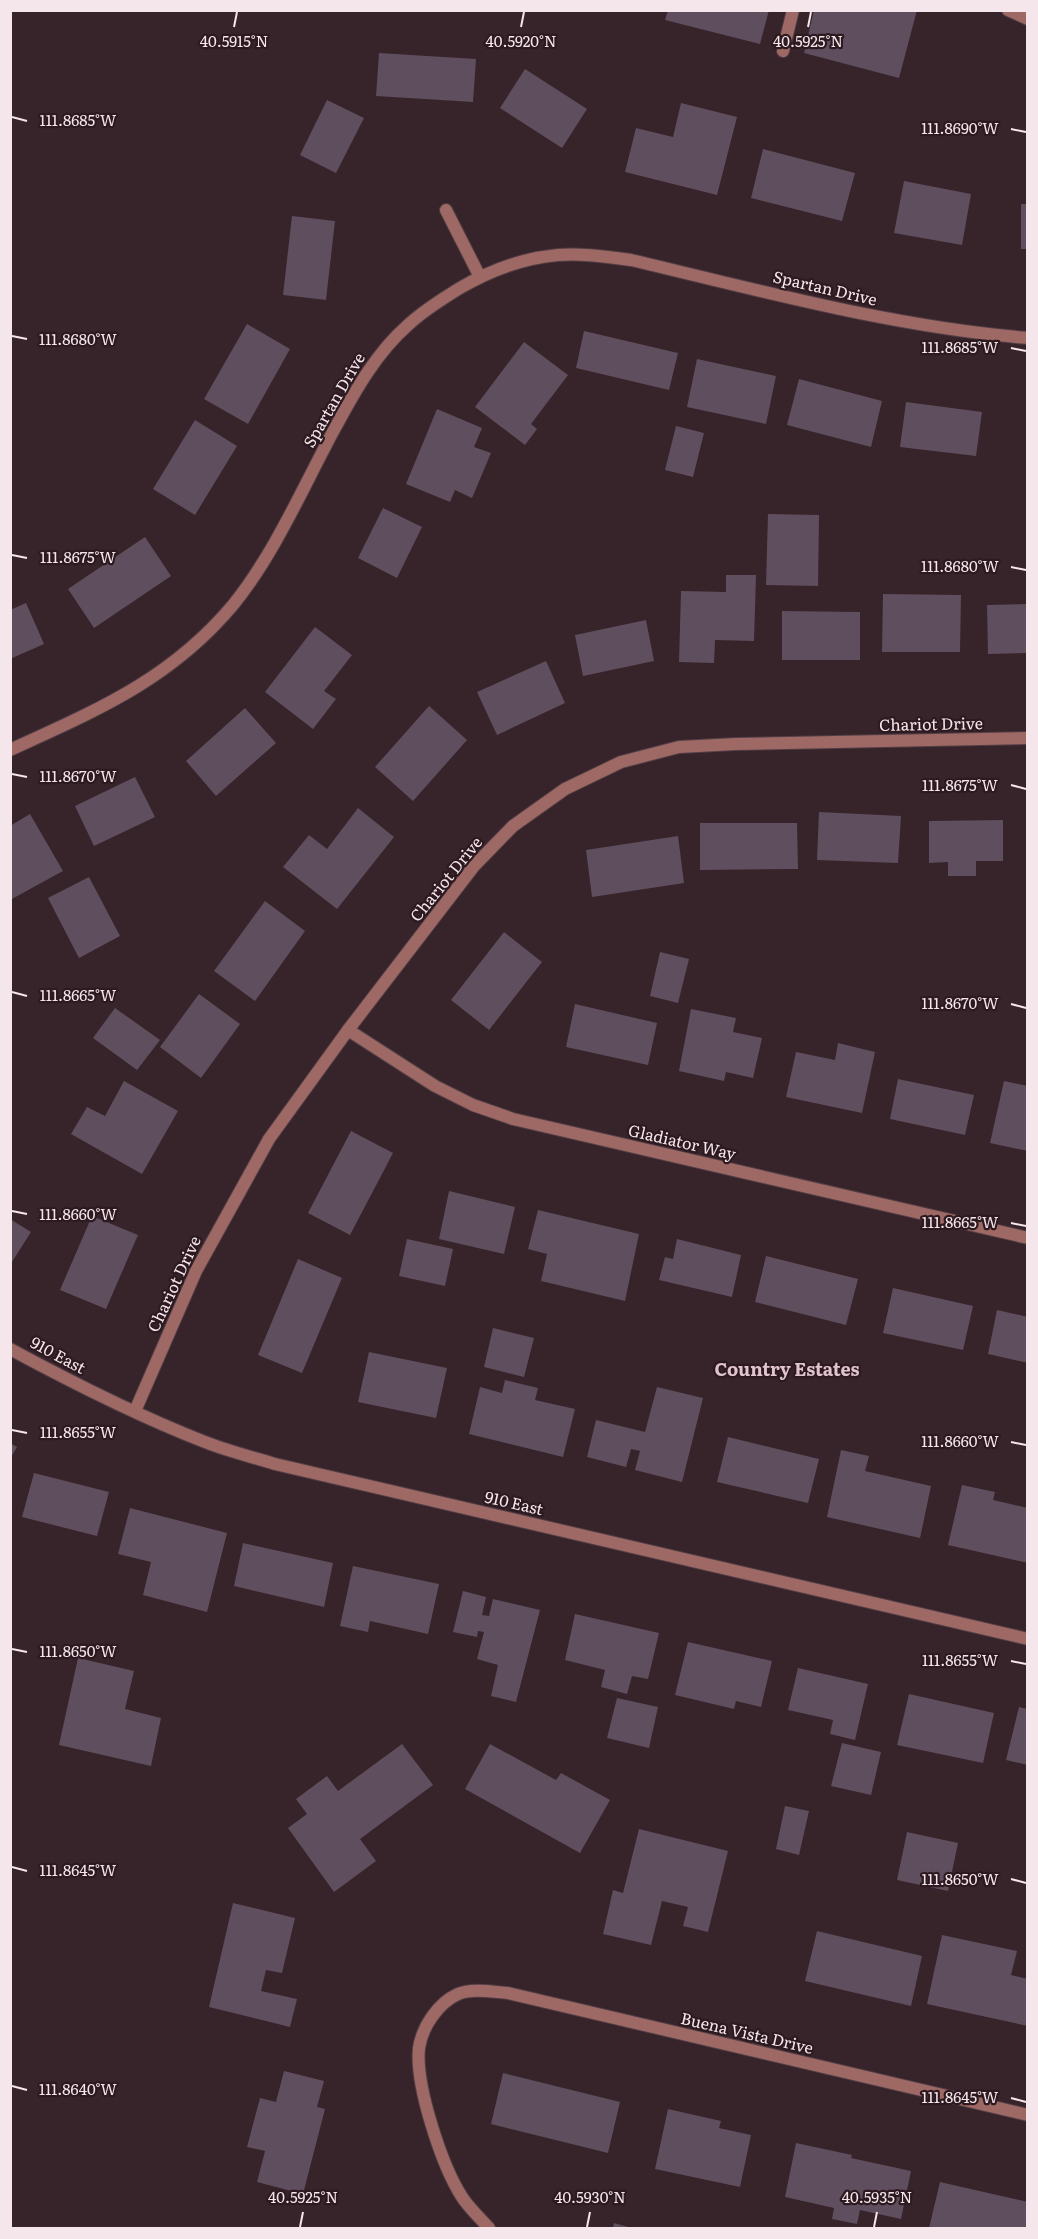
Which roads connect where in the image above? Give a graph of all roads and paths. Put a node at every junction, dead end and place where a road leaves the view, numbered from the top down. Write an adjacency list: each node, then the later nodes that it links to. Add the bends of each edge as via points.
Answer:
1 (793, 10): 4 (street)
2 (1008, 10): 3 (street)
3 (1028, 19)
4 (783, 51)
5 (446, 210): 6 (street)
6 (480, 276): 7 (street, Spartan Drive, via 558,255 631,260 899,322); 9 (street, Spartan Drive, via 408,324 378,357 353,395 267,556 233,604 194,647 147,682)
7 (1028, 338)
8 (1028, 738): 10 (street, Chariot Drive, via 679,747 621,762 565,789 513,826 474,866)
9 (10, 750)
10 (348, 1030): 11 (street, Gladiator Way, via 435,1086 513,1119); 13 (street, Chariot Drive, via 264,1149 196,1271)
11 (1028, 1238)
12 (10, 1349): 13 (street, 910 East)
13 (135, 1411): 14 (street, 910 East, via 206,1442 275,1464)
14 (1028, 1639)
15 (1028, 2115): 16 (street, Buena Vista Drive, via 508,1993 458,1994 439,2008 424,2029 419,2049 421,2077 438,2148 462,2197)
16 (489, 2229)

